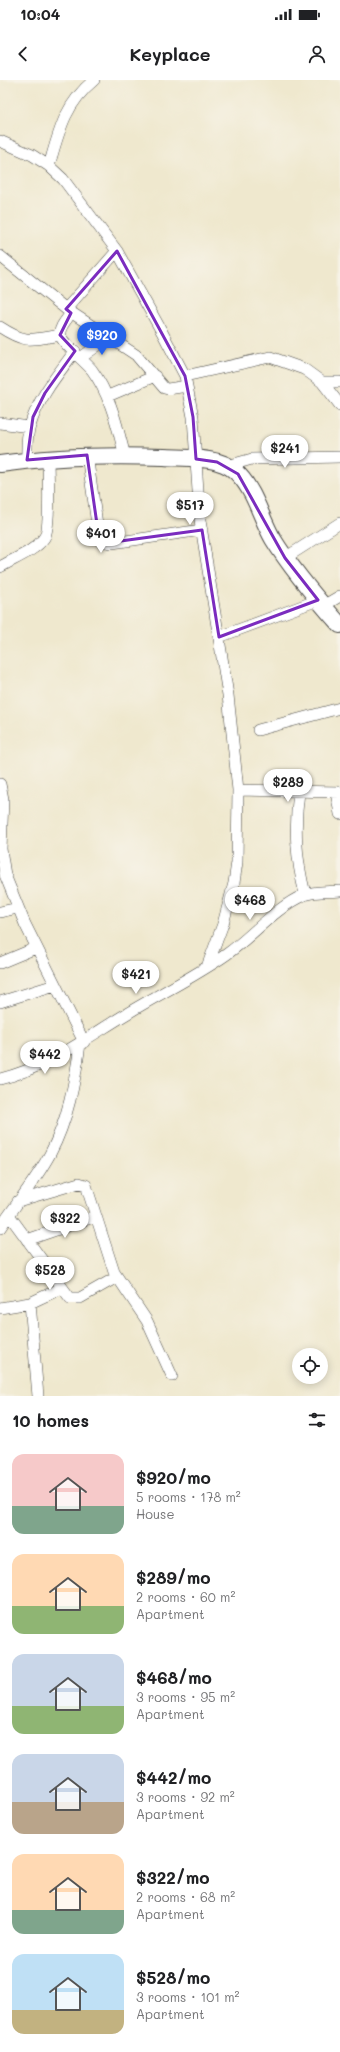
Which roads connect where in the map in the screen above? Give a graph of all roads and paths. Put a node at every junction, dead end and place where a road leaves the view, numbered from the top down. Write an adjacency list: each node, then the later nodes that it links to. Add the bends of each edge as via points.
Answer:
1 (94, 80): 3 (street, via 76,97 67,111)
2 (0, 141): 3 (street, via 32,155)
3 (49, 166): 4 (street, via 63,179)
4 (116, 252): 6 (street); 12 (street, via 162,332)
5 (0, 256): 6 (street)
6 (69, 311): 8 (street); 9 (street)
7 (0, 327): 8 (street, via 24,340)
8 (60, 335): 10 (street)
9 (109, 337): 10 (street); 11 (street, via 142,360)
10 (78, 354): 15 (street, via 92,370); 18 (street, via 45,393)
11 (155, 376): 12 (street, via 166,388); 15 (street)
12 (186, 381): 13 (street, via 270,357 297,365); 23 (street, via 193,418)
13 (322, 382): 14 (street); 16 (street)
14 (340, 382)
15 (108, 396): 20 (street)
16 (340, 405)
17 (0, 423): 18 (street)
18 (29, 427): 24 (street)
19 (87, 455): 20 (street); 22 (street); 28 (street, via 99,538 102,541 112,543)
20 (125, 456): 23 (street)
21 (340, 457): 26 (street, via 252,459)
22 (48, 458): 24 (street); 30 (street, via 46,537)
23 (196, 459): 26 (street); 28 (street)
24 (27, 460): 25 (street)
25 (0, 464)
26 (227, 466): 29 (street, via 238,474 246,485)
27 (340, 523): 29 (street)
28 (202, 530): 34 (street)
29 (285, 558): 32 (street)
30 (0, 567)
31 (340, 596): 32 (street)
32 (320, 603): 33 (street); 34 (street)
33 (340, 625)
34 (219, 637): 38 (street, via 233,733)
35 (340, 708): 36 (street)
36 (258, 730)
37 (0, 784): 41 (street, via 3,799)
38 (238, 790): 39 (street); 50 (street, via 237,862 234,883 223,924)
39 (299, 792): 40 (street); 45 (street, via 295,835 298,867)
40 (338, 792): 42 (street)
41 (1, 812): 43 (street)
42 (340, 814)
43 (0, 849): 46 (street, via 5,875)
44 (340, 891): 45 (street)
45 (305, 894): 50 (street, via 228,954)
46 (18, 908): 47 (street); 48 (street)
47 (0, 912)
48 (36, 948): 49 (street); 51 (street)
49 (0, 963)
50 (207, 967): 53 (street, via 127,1013)
51 (54, 985): 52 (street); 53 (street)
52 (0, 1002)
53 (82, 1043): 54 (street, via 27,1071); 55 (street, via 65,1118 49,1154)
54 (0, 1079)
55 (18, 1201): 56 (street); 57 (street, via 81,1183 86,1185)
56 (9, 1215): 58 (street); 59 (street)
57 (96, 1216): 59 (street); 60 (street, via 109,1260)
58 (0, 1228)
59 (27, 1240): 61 (street)
60 (117, 1277): 61 (street, via 80,1298 70,1298); 64 (street, via 147,1321)
61 (62, 1288): 62 (street)
62 (30, 1302): 63 (street); 65 (street)
63 (0, 1308)
64 (172, 1376)
65 (38, 1396)

